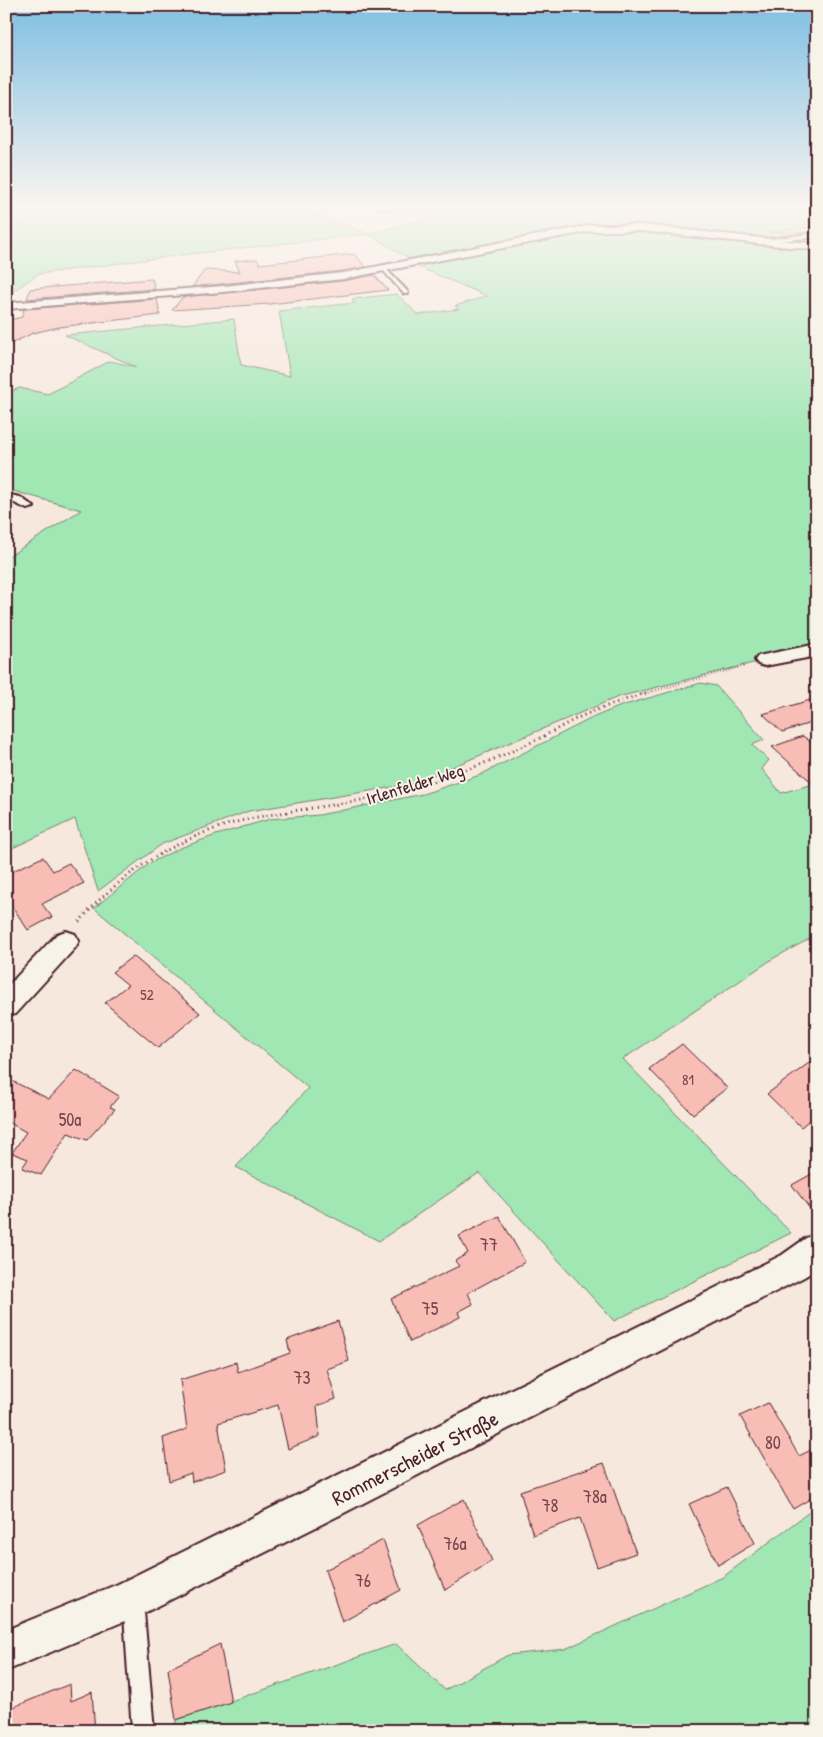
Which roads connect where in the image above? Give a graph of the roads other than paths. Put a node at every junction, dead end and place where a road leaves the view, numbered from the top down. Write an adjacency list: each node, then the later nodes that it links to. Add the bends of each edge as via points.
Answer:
1 (231, 288): 4 (street)
2 (401, 288): 3 (lane)
3 (406, 294)
4 (6, 306)
5 (6, 496): 6 (lane)
6 (30, 507)
7 (817, 650): 8 (street)
8 (765, 660)
9 (66, 941): 10 (street)
10 (6, 1006)
11 (817, 1249): 12 (street, Rommerscheider Straße, via 793,1266 640,1345)
12 (132, 1598): 13 (street, Rommerscheider Straße); 14 (lane)
13 (6, 1651)
14 (143, 1731)

